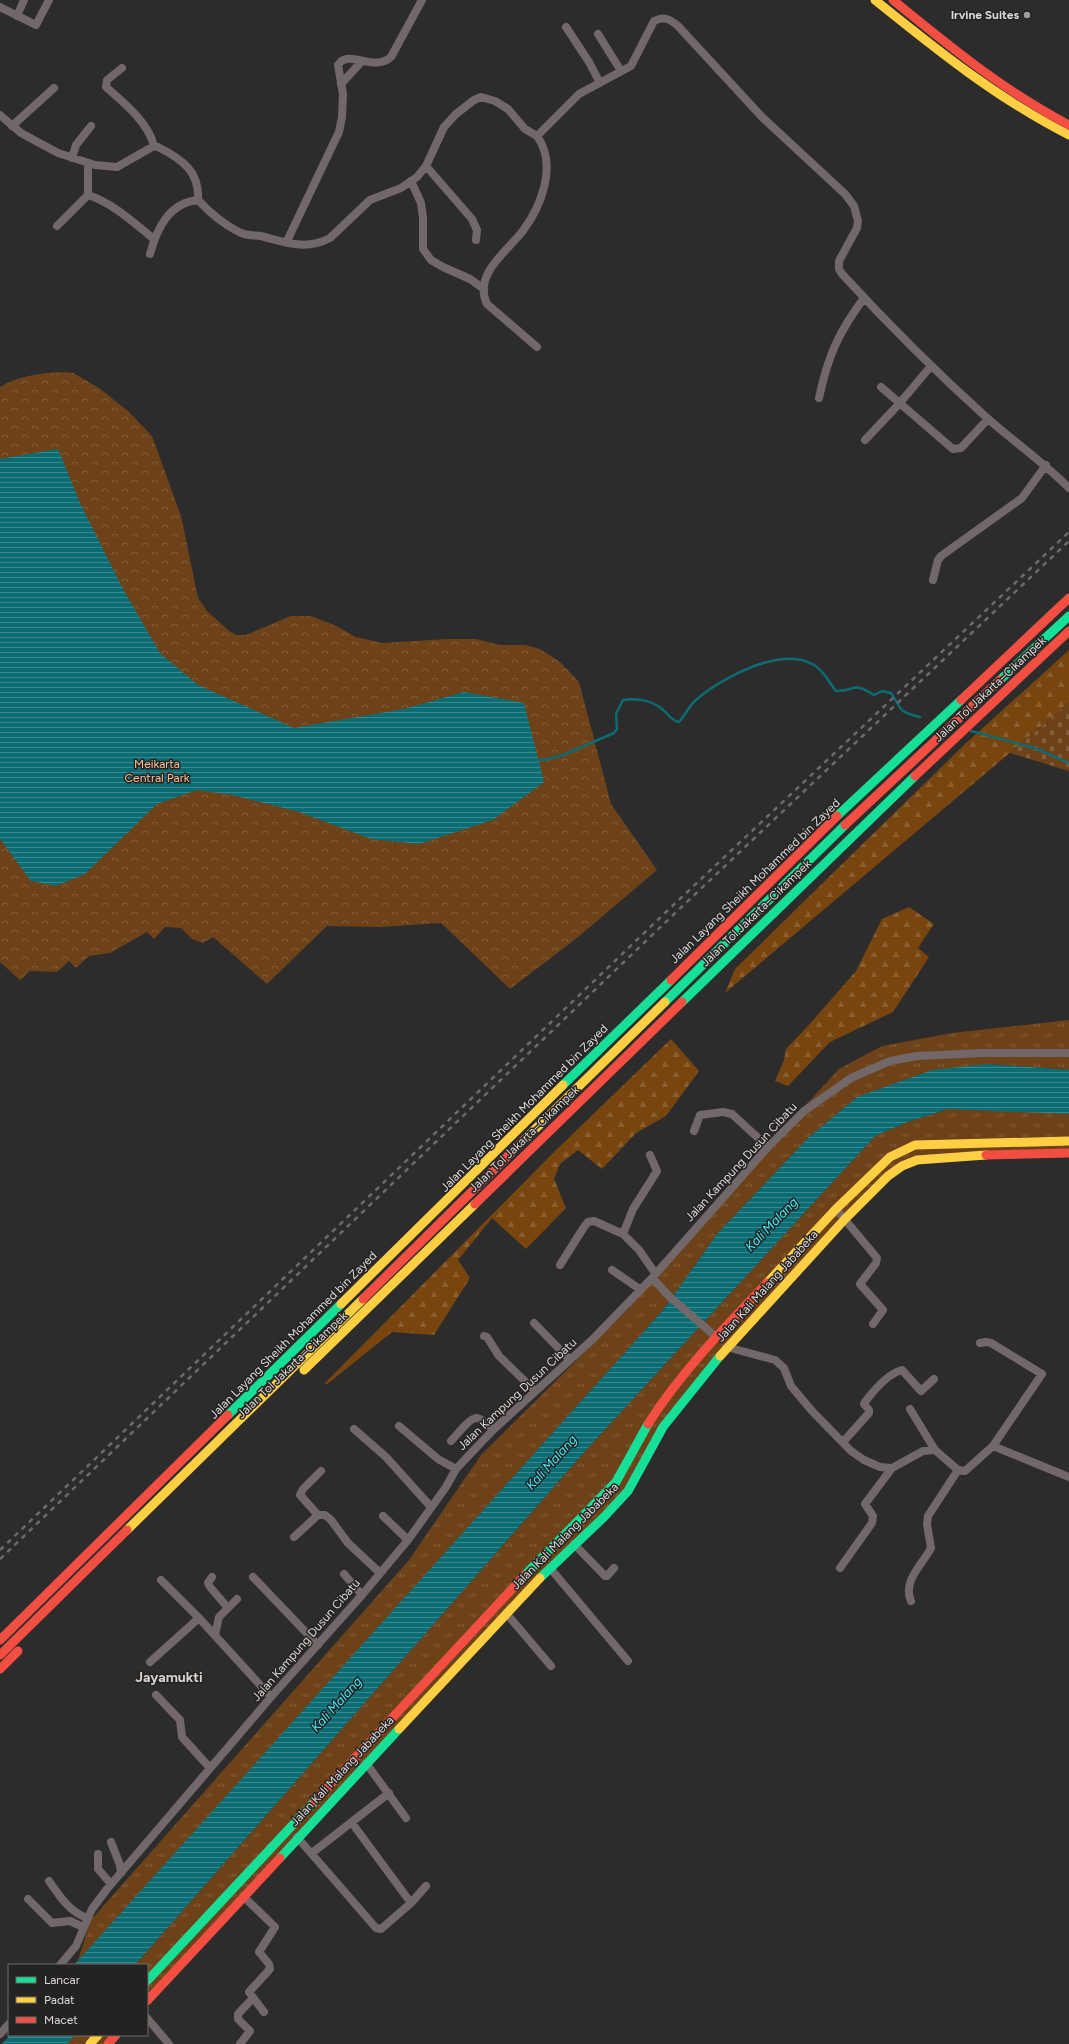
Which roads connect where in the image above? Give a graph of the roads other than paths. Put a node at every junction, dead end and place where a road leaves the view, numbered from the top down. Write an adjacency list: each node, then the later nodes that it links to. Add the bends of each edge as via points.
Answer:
1 (24, 0): 7 (street)
2 (49, 0): 7 (street, via 36,25)
3 (422, 0): 10 (street, via 391,58 386,62 373,64)
4 (874, 0): 20 (main road, via 971,77 1011,104)
5 (893, 0): 17 (main road, via 966,59 1050,116)
6 (0, 7): 7 (street)
7 (17, 16)
8 (566, 27): 13 (street, via 590,62)
9 (598, 34): 12 (street)
10 (362, 62): 14 (street); 14 (street, via 342,59 338,64)
11 (122, 68): 22 (street, via 107,80 106,87 134,113 152,137)
12 (621, 71): 13 (street); 35 (street, via 635,61 654,21 663,18 673,22 762,117 850,200 857,215 857,228 838,265 842,274)
13 (600, 83): 21 (street, via 579,94)
14 (340, 84): 32 (street, via 343,94 340,132)
15 (54, 88): 18 (street)
16 (0, 115): 18 (street)
17 (1069, 124)
18 (12, 126): 23 (street, via 33,140)
19 (91, 126): 23 (street, via 76,145)
20 (1069, 135)
21 (537, 136): 25 (street, via 524,129 503,105 481,96 448,122); 34 (street, via 544,146 546,182 532,216 522,232 493,264)
22 (154, 146): 24 (street, via 117,166); 28 (street, via 164,150 194,173 198,186)
23 (72, 158): 24 (street)
24 (88, 163): 27 (street)
25 (426, 166): 26 (street); 31 (street, via 472,219 477,230)
26 (411, 181): 28 (street, via 401,188 370,200 330,238 299,245 241,233 216,218); 34 (street, via 421,203 424,218 423,250 431,260 470,279)
27 (88, 195): 29 (street); 30 (street, via 111,205)
28 (198, 200): 30 (street, via 182,203 174,208)
29 (57, 226)
30 (154, 239): 33 (street)
31 (476, 240)
32 (287, 241)
33 (150, 254)
34 (484, 289): 36 (street, via 483,296 487,304)
35 (864, 298): 37 (street); 39 (street, via 848,319 836,342 826,365)
36 (537, 347)
37 (931, 366): 40 (street); 41 (street)
38 (881, 387): 40 (street)
39 (819, 398)
40 (899, 404): 41 (street, via 957,450); 42 (street)
41 (988, 418): 43 (street)
42 (865, 440)
43 (1046, 465): 44 (street); 45 (street, via 1022,498 941,556)
44 (1069, 488)
45 (933, 580)
46 (1069, 595): 110 (main road, Jalan Tol Jakarta–Cikampek, via 847,802 410,1234)
47 (1069, 598): 112 (main road, Jalan Layang Sheikh Mohammed bin Zayed, via 832,822)
48 (1069, 616): 115 (main road, Jalan Layang Sheikh Mohammed bin Zayed, via 842,828)
49 (1069, 631): 72 (main road, Jalan Tol Jakarta–Cikampek, via 877,812)
50 (1069, 1053): 53 (street, Jalan Kampung Dusun Cibatu, via 975,1053 916,1056 890,1061 851,1078 804,1111)
51 (694, 1131): 53 (street, via 700,1115 727,1112)
52 (1069, 1141): 56 (main road, Jalan Kali Malang Jababeka, via 915,1145 890,1157)
53 (768, 1147): 61 (street, Jalan Kampung Dusun Cibatu)
54 (1069, 1153): 57 (main road, Jalan Kali Malang Jababeka, via 978,1155 917,1160 888,1176)
55 (650, 1155): 58 (street, via 657,1171 633,1209)
56 (836, 1209): 57 (street); 62 (main road, Jalan Kali Malang Jababeka)
57 (845, 1219): 64 (main road, Jalan Kali Malang Jababeka); 66 (street, via 877,1258 860,1284 883,1310)
58 (623, 1234): 59 (street, via 594,1221 588,1222); 61 (street, via 639,1250)
59 (560, 1265)
60 (612, 1270): 63 (street)
61 (654, 1276): 63 (street, Jalan Kampung Dusun Cibatu); 68 (street, via 670,1298)
62 (761, 1288): 64 (main road); 68 (main road, Jalan Kali Malang Jababeka)
63 (641, 1290): 71 (street, Jalan Kampung Dusun Cibatu)
64 (772, 1298): 70 (main road, Jalan Kali Malang Jababeka)
65 (534, 1323): 71 (street)
66 (873, 1324)
67 (484, 1336): 74 (street, via 499,1356)
68 (716, 1337): 88 (main road, Jalan Kali Malang Jababeka, via 661,1404 616,1482)
69 (980, 1344): 81 (street, via 991,1343 1042,1374)
70 (727, 1347): 80 (street, via 775,1360 784,1368 791,1386 812,1412); 92 (main road, Jalan Kali Malang Jababeka, via 663,1427 628,1491)
71 (570, 1360): 74 (street, Jalan Kampung Dusun Cibatu)
72 (296, 1378)
73 (934, 1379): 80 (street, via 921,1391 902,1370 895,1373 878,1386 864,1402 869,1412)
74 (535, 1391): 78 (street, Jalan Kampung Dusun Cibatu)
75 (910, 1409): 82 (street)
76 (400, 1426): 84 (street, via 438,1459)
77 (354, 1429): 89 (street, via 386,1457)
78 (493, 1430): 79 (street, via 481,1420 471,1419); 84 (street, Jalan Kampung Dusun Cibatu)
79 (451, 1441)
80 (843, 1442): 83 (street, via 864,1460 880,1467)
81 (994, 1446): 85 (street, via 968,1469); 87 (street)
82 (935, 1450): 83 (street, via 923,1452); 85 (street)
83 (892, 1468): 98 (street, via 865,1504 872,1516 872,1523)
84 (456, 1469): 89 (street, Jalan Kampung Dusun Cibatu)
85 (958, 1470): 106 (street, via 929,1513 927,1524 931,1548 909,1583 908,1593)
86 (321, 1472): 90 (street, via 300,1492)
87 (1069, 1477)
88 (593, 1506): 92 (main road); 141 (main road, Jalan Kali Malang Jababeka)
89 (431, 1507): 94 (street, Jalan Kampung Dusun Cibatu)
90 (318, 1515): 93 (street); 99 (street, via 325,1515 331,1520 348,1543)
91 (383, 1516): 94 (street)
92 (604, 1517): 95 (main road, Jalan Kali Malang Jababeka)
93 (294, 1536)
94 (408, 1540): 99 (street, Jalan Kampung Dusun Cibatu)
95 (574, 1544): 96 (main road, Jalan Kali Malang Jababeka); 97 (street, via 604,1576)
96 (550, 1568): 108 (main road, Jalan Kali Malang Jababeka); 116 (street)
97 (614, 1568)
98 (840, 1568)
99 (380, 1573): 104 (street, Jalan Kampung Dusun Cibatu)
100 (344, 1574): 104 (street)
101 (212, 1577): 107 (street, via 208,1583 210,1587)
102 (253, 1577): 113 (street)
103 (161, 1580): 109 (street)
104 (362, 1595): 113 (street, Jalan Kampung Dusun Cibatu)
105 (237, 1599): 107 (street)
106 (911, 1601)
107 (228, 1608): 111 (street, via 219,1617)
108 (506, 1613): 118 (street); 122 (main road, Jalan Kali Malang Jababeka)
109 (199, 1618): 111 (street); 117 (street)
110 (0, 1632)
111 (215, 1635): 121 (street)
112 (0, 1640)
113 (318, 1645): 121 (street, Jalan Kampung Dusun Cibatu)
114 (23, 1646): 119 (main road)
115 (0, 1655)
116 (628, 1661)
117 (150, 1662)
118 (552, 1666)
119 (0, 1668)
120 (156, 1695): 123 (street, via 180,1720 182,1737)
121 (271, 1697): 123 (street, Jalan Kampung Dusun Cibatu)
122 (366, 1763): 124 (street); 127 (main road, Jalan Kali Malang Jababeka)
123 (210, 1768): 131 (street, Jalan Kampung Dusun Cibatu)
124 (389, 1793): 125 (street); 126 (street)
125 (406, 1818)
126 (352, 1823): 129 (street); 137 (street)
127 (297, 1837): 129 (street); 135 (main road, Jalan Kali Malang Jababeka)
128 (111, 1842): 131 (street)
129 (312, 1853): 137 (street, via 376,1928 381,1928)
130 (98, 1854): 133 (street, via 98,1868)
131 (121, 1872): 133 (street, Jalan Kampung Dusun Cibatu)
132 (49, 1881): 138 (street, via 71,1910)
133 (111, 1884): 138 (street, Jalan Kampung Dusun Cibatu)
134 (426, 1886): 137 (street)
135 (243, 1896): 142 (street, via 275,1927 259,1952 270,1968 251,1988 250,1994); 143 (main road, Jalan Kali Malang Jababeka)
136 (28, 1899): 139 (street, via 52,1923 70,1921)
137 (411, 1903)
138 (87, 1918): 139 (street, Jalan Kampung Dusun Cibatu)
139 (83, 1927): 140 (street, Jalan Kampung Dusun Cibatu, via 76,1946)
140 (61, 1964)
141 (148, 1980)
142 (253, 1998): 144 (street); 153 (street, via 238,2014 238,2019 250,2031)
143 (148, 2000)
144 (264, 2012)
145 (148, 2019): 152 (street)
146 (8, 2025): 147 (street)
147 (0, 2034)
148 (97, 2036): 150 (main road)
149 (115, 2036): 151 (main road)
150 (90, 2044)
151 (108, 2044)
152 (169, 2044)
153 (240, 2044)

